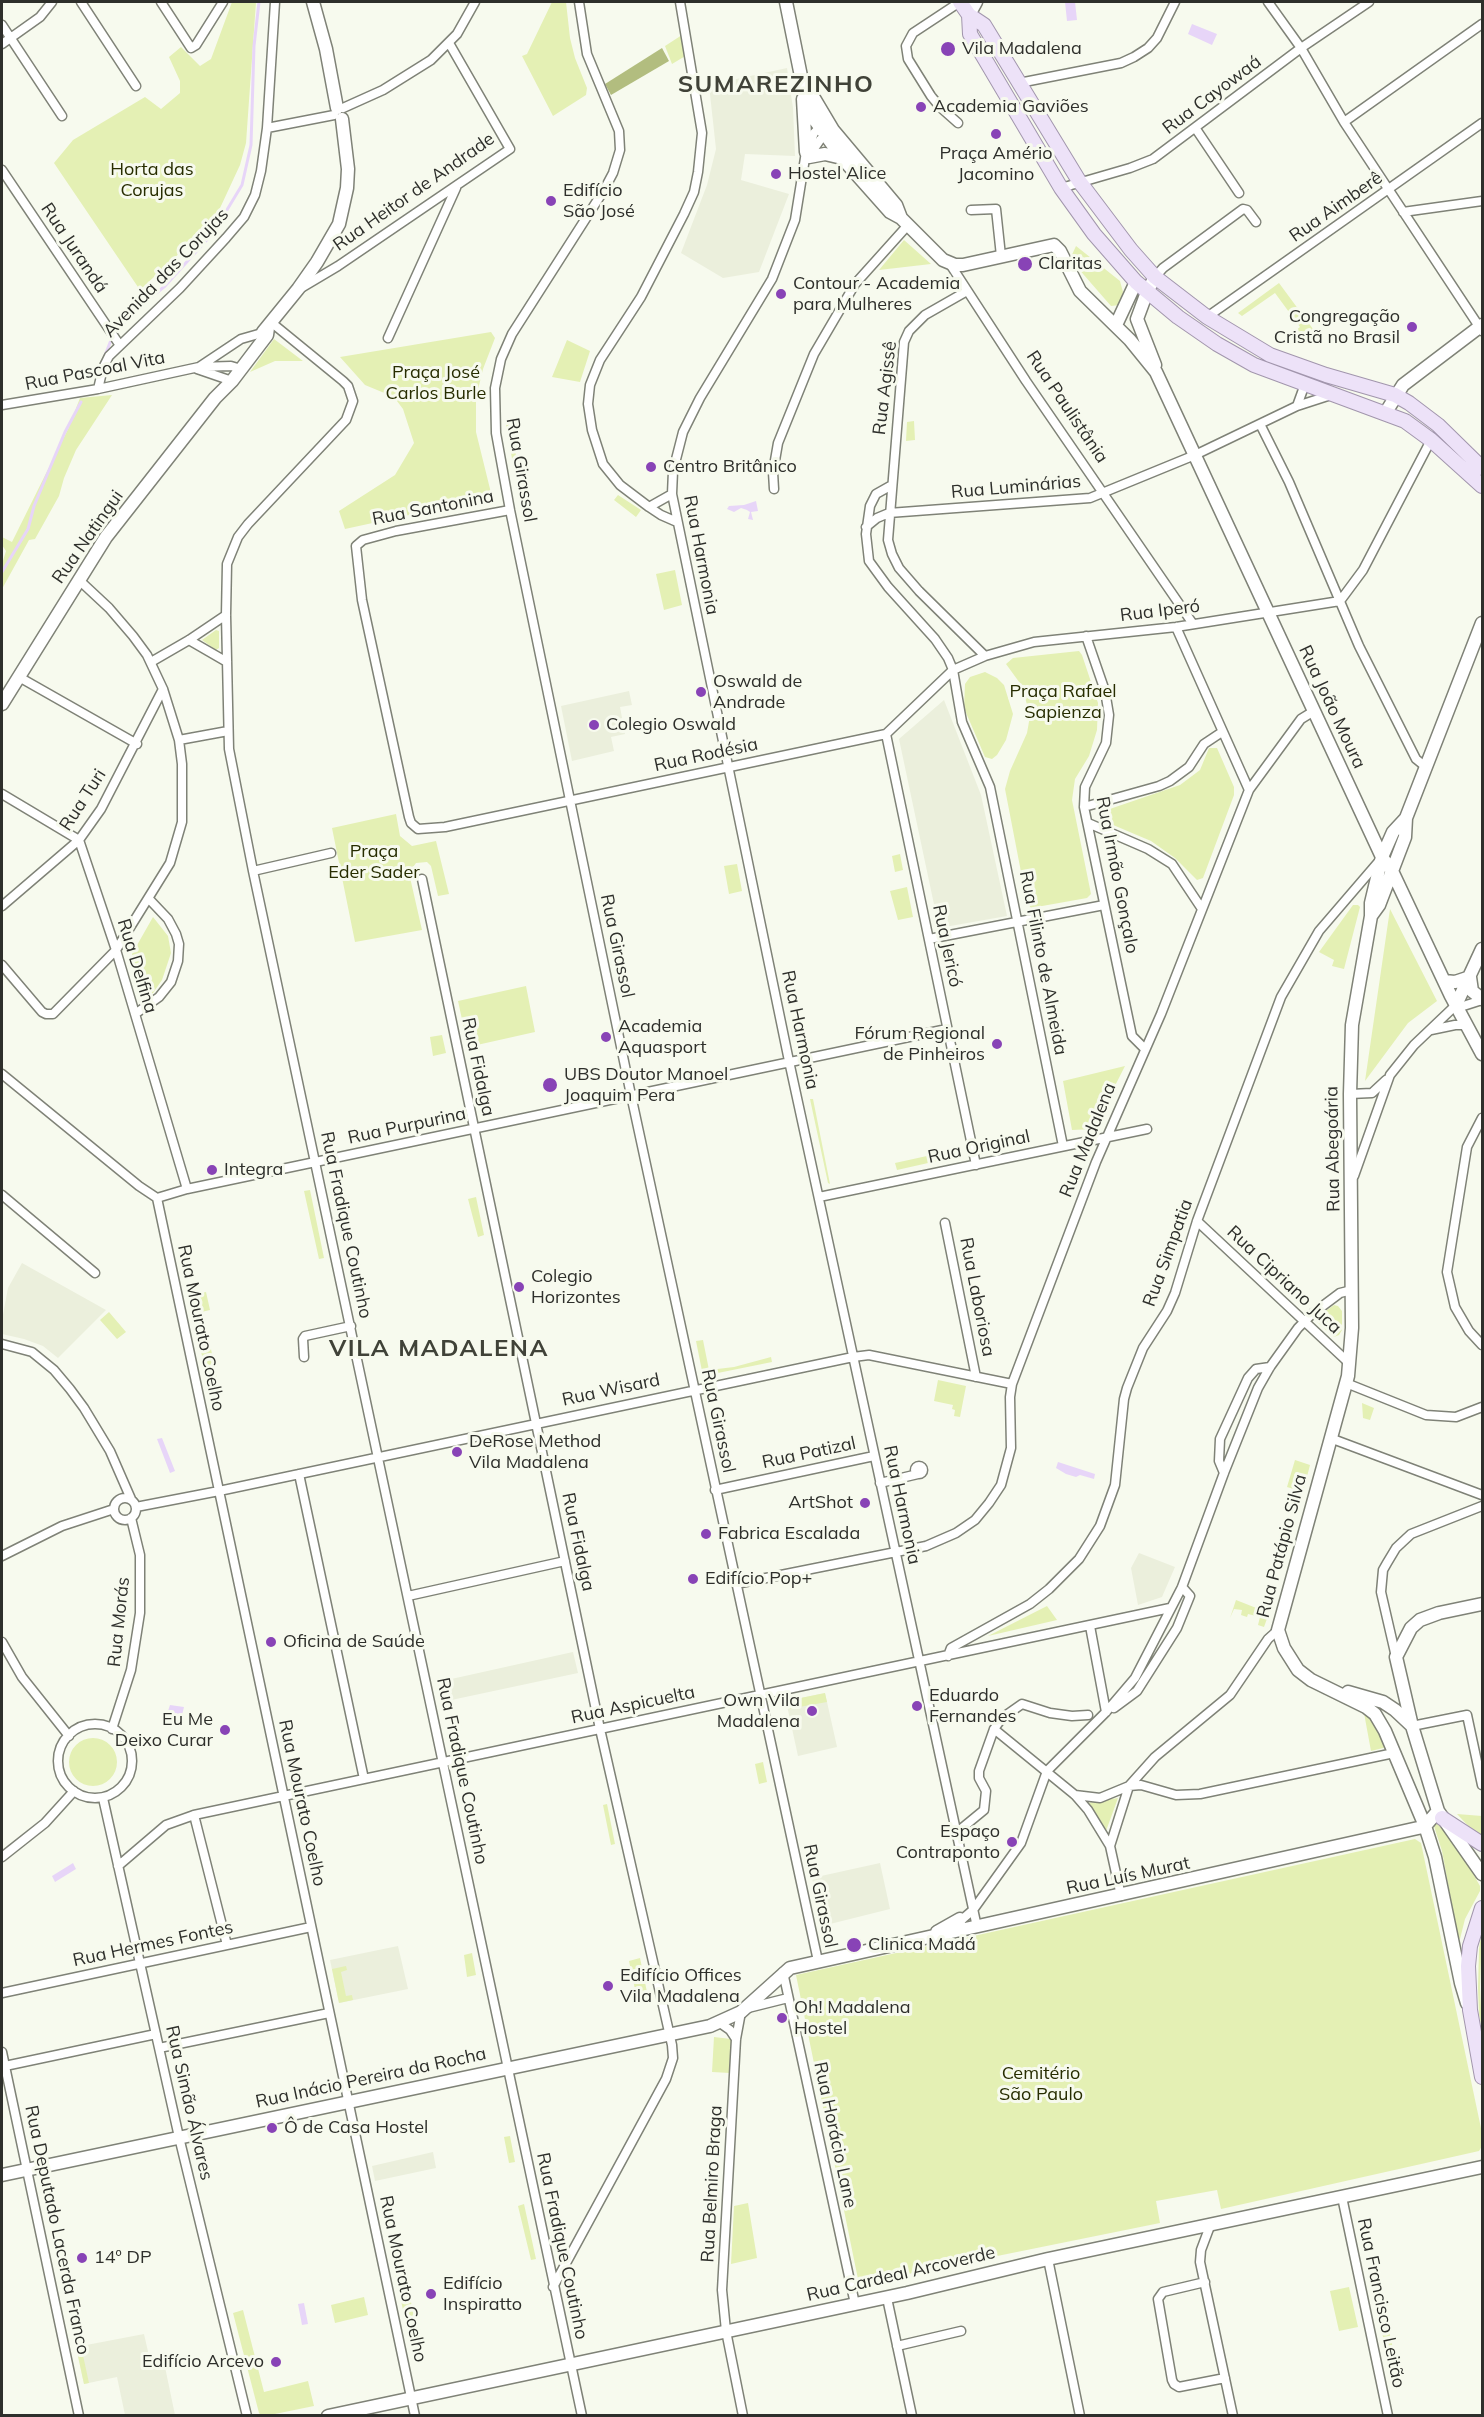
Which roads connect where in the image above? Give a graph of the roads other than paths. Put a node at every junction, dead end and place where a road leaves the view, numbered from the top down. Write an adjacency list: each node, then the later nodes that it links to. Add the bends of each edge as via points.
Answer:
1 (52, 2): 19 (street, via 46,12)
2 (81, 2): 25 (street)
3 (161, 2): 4 (street, via 190,48 196,45)
4 (223, 2)
5 (275, 2): 31 (street, Avenida das Corujas)
6 (313, 2): 26 (street, Rua Natingui)
7 (475, 2): 20 (street)
8 (579, 2): 81 (street, Rua Girassol, via 587,54 619,131 620,150 604,190 522,316 501,359 494,415)
9 (680, 2): 80 (street, via 702,133 694,192 641,297 600,360 590,385 588,404 603,464 620,485)
10 (786, 2): 23 (street, Rua Paulistânia)
11 (960, 2): 16 (main road); 29 (street, via 913,33 906,46 908,59 931,96)
12 (976, 2): 16 (street)
13 (1175, 2): 24 (street, via 1156,38 1134,57)
14 (1268, 2): 22 (street)
15 (1369, 2): 22 (street, Rua Cayowaá)
16 (969, 15): 24 (main road, via 984,25); 39 (main road, via 970,34)
17 (1482, 24): 28 (street)
18 (2, 25): 19 (street)
19 (10, 38): 21 (street); 27 (street)
20 (449, 43): 26 (street, via 414,73); 38 (street, Rua Heitor de Andrade, via 510,149)
21 (2, 44)
22 (1301, 48): 28 (street); 33 (street, Rua Cayowaá)
23 (803, 80): 32 (street, Rua Paulistânia, via 806,101); 34 (street)
24 (1019, 83): 37 (main road)
25 (136, 86)
26 (340, 113): 31 (street); 51 (street, Rua Natingui, via 348,170 345,204 335,233)
27 (62, 116)
28 (1344, 122): 40 (street)
29 (958, 123)
30 (1482, 123): 40 (street, Rua Aimberê)
31 (267, 128): 58 (street, Avenida das Corujas, via 255,195 244,217 180,288)
32 (826, 128): 34 (street, Rua Harmonia, via 814,133); 35 (street, Rua Paulistânia); 45 (street, Rua Paulistânia, via 896,206)
33 (1196, 129): 37 (street, Rua Cayowaá, via 1154,159); 41 (street)
34 (807, 157): 35 (street, via 825,153); 79 (street, Rua Harmonia, via 795,220 779,263 691,414 675,456)
35 (842, 158): 45 (street, Rua Paulistânia, via 890,212)
36 (2, 170): 58 (street, Rua Jurandá)
37 (1078, 181): 39 (street, Rua Cayowaá); 49 (main road)
38 (457, 187): 51 (street, Rua Heitor de Andrade); 57 (street)
39 (1061, 188): 50 (main road, via 1094,234)
40 (1389, 190): 44 (street); 53 (street, Rua Aimberê)
41 (1239, 193)
42 (1482, 201): 44 (street)
43 (971, 210): 47 (street, via 996,209)
44 (1403, 212): 55 (street)
45 (904, 221): 48 (street, Rua Paulistânia); 77 (street, via 864,272 814,354 778,443 772,472)
46 (1256, 222): 49 (street, via 1243,208)
47 (1001, 256): 48 (street, Rua João Moura, via 963,265); 54 (street, Rua João Moura, via 1054,245 1080,291)
48 (950, 264): 52 (street, Rua Paulistânia)
49 (1155, 278): 50 (street, Rua João Moura); 53 (main road)
50 (1141, 287): 54 (street, Rua João Moura); 61 (street, Rua João Moura, via 1137,319); 64 (main road, via 1217,344 1254,365)
51 (298, 289): 56 (street, Rua Natingui)
52 (967, 291): 75 (street, Rua Agissê, via 925,315 904,342); 78 (street, Rua Paulistânia)
53 (1207, 317): 62 (main road, via 1270,355)
54 (1116, 325): 61 (street, Rua João Moura)
55 (1482, 328): 67 (street, via 1408,381)
56 (267, 330): 59 (street, Rua Pascoal Vita, via 233,342); 60 (street, Rua Natingui); 88 (street, Rua Fradique Coutinho, via 344,381 353,401 346,420 238,537 227,564)
57 (388, 338)
58 (117, 342): 65 (street, Avenida das Corujas, via 106,361)
59 (197, 368): 60 (street, Rua Pascoal Vita); 63 (street, Rua Pascoal Vita); 65 (street, Rua Pascoal Vita)
60 (238, 368): 63 (street, Rua Natingui)
61 (1156, 372): 73 (street, Rua João Moura)
62 (1326, 375): 64 (main road, via 1313,375); 67 (main road)
63 (229, 380): 85 (street, Rua Natingui, via 106,537)
64 (1305, 384): 66 (main road); 69 (street)
65 (99, 389): 68 (street, Rua Pascoal Vita)
66 (1338, 395): 67 (main road, via 1357,394 1384,402); 69 (street, Rua Luminárias); 70 (main road)
67 (1395, 395): 70 (street); 74 (main road, via 1438,425)
68 (2, 405)
69 (1298, 406): 71 (street, Rua Luminárias)
70 (1386, 412): 72 (main road)
71 (1260, 424): 73 (street, Rua Luminárias); 86 (street)
72 (1431, 440): 76 (main road); 86 (street, via 1368,560)
73 (1195, 454): 78 (street, Rua Luminárias); 87 (street, Rua João Moura)
74 (1482, 468)
75 (892, 485): 82 (street, Rua Agissê); 84 (street, via 873,498)
76 (1482, 486)
77 (774, 489)
78 (1104, 493): 82 (street, Rua Luminárias, via 1072,500); 90 (street, Rua Paulistânia)
79 (672, 494): 80 (street); 83 (street, Rua Harmonia)
80 (650, 507): 83 (street)
81 (510, 510): 111 (street, Rua Girassol); 114 (street, Rua Santonina, via 363,540 356,546 362,600)
82 (889, 513): 84 (street, Rua Luminárias); 94 (street, Rua Agissê, via 888,540 899,568)
83 (677, 522): 108 (street, Rua Harmonia)
84 (866, 527): 97 (street, via 871,567 935,639)
85 (79, 580): 95 (street, via 118,617); 98 (street, Rua Natingui)
86 (1340, 601): 87 (street, Rua Iperó); 107 (street, via 1416,759)
87 (1269, 613): 90 (street, Rua Iperó); 101 (street, Rua João Moura)
88 (226, 615): 93 (street); 96 (street, Rua Fradique Coutinho)
89 (1482, 623): 107 (street, Rua Abegoária)
90 (1193, 624): 91 (street, Rua Iperó)
91 (1176, 627): 92 (street, Rua Iperó); 103 (street)
92 (1086, 636): 94 (street, Rua Iperó, via 1034,642); 112 (street, Rua Irmão Gonçalo, via 1105,691 1108,715 1106,743 1084,787)
93 (189, 640): 95 (street); 96 (street)
94 (985, 656): 97 (street)
95 (151, 662): 99 (street)
96 (227, 662): 102 (street, Rua Fradique Coutinho)
97 (953, 670): 104 (street); 129 (street, Rua Filinto de Almeida, via 962,722 990,787)
98 (19, 677): 100 (street, Rua Natingui); 106 (street)
99 (163, 689): 105 (street); 106 (street, Rua Turi)
100 (2, 704)
101 (1314, 711): 109 (street, Rua Madalena, via 1301,719); 118 (street, Rua João Moura)
102 (228, 732): 105 (street); 119 (street, Rua Fradique Coutinho)
103 (1222, 732): 109 (street); 112 (street, via 1204,744 1189,767 1170,781)
104 (886, 734): 108 (street, Rua Rodésia); 130 (street, Rua Jericó)
105 (179, 740): 122 (street, via 182,822 170,863)
106 (136, 744): 116 (street, Rua Turi)
107 (1426, 767): 113 (street, Rua Abegoária)
108 (728, 768): 111 (street, Rua Rodésia); 144 (street, Rua Harmonia)
109 (1250, 790): 127 (street, Rua Madalena)
110 (2, 794): 116 (street)
111 (570, 801): 114 (street, Rua Rodésia, via 435,829 418,829); 148 (street, Rua Girassol)
112 (1084, 807): 115 (street, Rua Irmão Gonçalo)
113 (1406, 818): 118 (street, Rua Abegoária, via 1393,832); 120 (street, Rua Abegoária, via 1405,837)
114 (411, 823)
115 (1088, 823): 124 (street, Rua Irmão Gonçalo); 127 (street, via 1172,864)
116 (79, 840): 126 (street, Rua Turi); 132 (street, Rua Delfina)
117 (331, 853): 119 (street)
118 (1382, 857): 120 (street, Rua João Moura); 128 (street, Rua Abegoária); 161 (street, Rua Simpatia, via 1319,931 1281,997)
119 (253, 871): 155 (street, Rua Fradique Coutinho)
120 (1392, 871): 123 (street, Rua João Moura); 125 (street, Rua Abegoária)
121 (422, 879): 150 (street, Rua Fidalga)
122 (149, 899): 132 (street); 138 (street, via 176,934 178,961 171,982 159,997)
123 (1406, 900): 125 (street, via 1391,896); 135 (street, Rua João Moura)
124 (1104, 905): 129 (street); 142 (street, Rua Irmão Gonçalo, via 1132,1036)
125 (1379, 905): 128 (street, Rua Abegoária)
126 (2, 906)
127 (1202, 909): 142 (street, Rua Madalena)
128 (1371, 916): 147 (street, Rua Abegoária, via 1352,1025)
129 (1018, 922): 130 (street); 153 (street, Rua Filinto de Almeida)
130 (929, 939): 140 (street, Rua Jericó)
131 (1482, 949): 134 (street)
132 (116, 950): 133 (street, via 53,1014 42,1012); 138 (street, Rua Delfina)
133 (2, 965)
134 (1470, 977): 135 (street); 136 (street, via 1473,991); 137 (street)
135 (1444, 981): 137 (street, Rua João Moura)
136 (1482, 999): 137 (street)
137 (1456, 1007): 139 (street, Rua João Moura); 141 (street)
138 (135, 1014): 157 (street, Rua Delfina)
139 (1467, 1025): 141 (street); 143 (street, Rua João Moura)
140 (947, 1029): 144 (street, Rua Purpurina); 156 (street, Rua Jericó)
141 (1431, 1030): 146 (street)
142 (1145, 1048): 152 (street, Rua Madalena)
143 (1482, 1054)
144 (789, 1061): 148 (street, Rua Purpurina); 159 (street, Rua Harmonia)
145 (2, 1074): 160 (street)
146 (1390, 1075): 147 (street, via 1372,1094); 154 (street)
147 (1350, 1094): 154 (street, Rua Abegoária)
148 (631, 1095): 150 (street, Rua Purpurina); 176 (street, Rua Girassol)
149 (1482, 1118): 168 (street, via 1467,1147 1447,1272 1455,1307)
150 (473, 1129): 155 (street, Rua Purpurina); 178 (street, Rua Fidalga)
151 (1147, 1130): 152 (street, Rua Original)
152 (1106, 1138): 153 (street, Rua Original); 175 (street, Rua Madalena)
153 (1064, 1146): 156 (street, Rua Original)
154 (1357, 1150): 164 (street, Rua Abegoária, via 1351,1183)
155 (315, 1163): 157 (street, Rua Purpurina); 166 (street, Rua Fradique Coutinho)
156 (976, 1165): 159 (street, Rua Original)
157 (187, 1190): 160 (street, Rua Purpurina)
158 (2, 1195): 163 (street)
159 (819, 1197): 170 (street, Rua Harmonia)
160 (156, 1198): 187 (street, Rua Mourato Coelho)
161 (1197, 1221): 165 (street, Rua Cipriano Juca); 204 (street, Rua Simpatia, via 1175,1293 1143,1348 1127,1388 1115,1485 1101,1526 1079,1559 1049,1589 1030,1604 951,1648)
162 (945, 1223): 173 (street, Rua Laboriosa)
163 (95, 1273)
164 (1352, 1290): 165 (street, via 1333,1297); 171 (street, Rua Abegoária)
165 (1305, 1321): 171 (street, Rua Cipriano Juca); 172 (street)
166 (351, 1326): 169 (street, via 305,1336); 181 (street, Rua Fradique Coutinho)
167 (2, 1344): 189 (street, via 32,1352 70,1389 110,1451)
168 (1482, 1345)
169 (304, 1357)
170 (853, 1357): 173 (street, Rua Wisard, via 869,1355); 176 (street, Rua Wisard); 180 (street, Rua Harmonia)
171 (1349, 1363): 174 (street, Rua Abegoária)
172 (1270, 1367): 182 (street); 182 (street, via 1256,1370 1248,1378 1220,1439 1219,1461)
173 (976, 1377): 175 (street, Rua Wisard)
174 (1346, 1383): 177 (street, via 1426,1415 1456,1418); 179 (street, Rua Patápio Silva)
175 (1012, 1384): 193 (street, Rua Madalena, via 1009,1457 1001,1485 989,1503 975,1520 956,1533 926,1546)
176 (694, 1389): 178 (street, Rua Wisard); 186 (street, Rua Girassol)
177 (1482, 1407)
178 (536, 1424): 181 (street, Rua Wisard); 195 (street, Rua Fidalga)
179 (1330, 1438): 188 (street); 202 (street, Rua Patápio Silva)
180 (874, 1456): 185 (street, Rua Harmonia); 186 (street, Rua Patizal)
181 (378, 1457): 183 (street, Rua Wisard); 198 (street, Rua Fradique Coutinho)
182 (1224, 1473): 197 (street)
183 (299, 1474): 187 (street, Rua Wisard); 222 (street)
184 (918, 1474): 185 (street)
185 (880, 1483): 193 (street, Rua Harmonia)
186 (716, 1490): 196 (street, Rua Girassol)
187 (219, 1491): 189 (street, Rua Wisard); 228 (street, Rua Mourato Coelho)
188 (1482, 1495)
189 (133, 1503): 191 (street, via 121,1498); 192 (street, via 135,1513)
190 (1482, 1506): 205 (street, via 1411,1534 1396,1548 1383,1570 1381,1592)
191 (114, 1509): 192 (street, via 121,1519); 194 (street, via 62,1526)
192 (131, 1518): 214 (street, Rua Morás, via 140,1555 140,1613 131,1670)
193 (895, 1553): 196 (street, Rua Madalena); 206 (street, Rua Harmonia)
194 (2, 1556)
195 (565, 1561): 198 (street); 215 (street, Rua Fidalga)
196 (736, 1584): 209 (street, Rua Girassol)
197 (1182, 1587): 200 (street); 211 (street, via 1190,1596 1177,1628 1137,1691)
198 (408, 1596): 220 (street, Rua Fradique Coutinho)
199 (1482, 1604): 205 (street, via 1420,1620 1411,1628)
200 (1170, 1608): 201 (street, Rua Aspicuelta); 211 (street, via 1135,1678)
201 (1090, 1626): 204 (street, Rua Aspicuelta); 211 (street)
202 (1278, 1630): 207 (street, Rua Patápio Silva, via 1298,1670); 223 (street, via 1230,1695 1155,1757)
203 (2, 1642): 218 (street, via 22,1677)
204 (948, 1656): 206 (street, Rua Aspicuelta)
205 (1396, 1657): 208 (street)
206 (919, 1662): 209 (street, Rua Aspicuelta); 233 (street, Rua Harmonia)
207 (1338, 1692): 210 (street, Rua Patápio Silva, via 1373,1698); 217 (street, Rua Patápio Silva, via 1371,1710)
208 (1404, 1694): 210 (street); 213 (street)
209 (759, 1695): 215 (street, Rua Aspicuelta); 246 (street, Rua Girassol)
210 (1395, 1710): 213 (street, Rua Patápio Silva); 217 (street)
211 (1107, 1711): 221 (street)
212 (1088, 1715): 216 (street, via 1050,1713 1022,1704)
213 (1412, 1726): 224 (street, via 1467,1715); 230 (street)
214 (112, 1729): 218 (street, via 89,1725); 229 (street, via 123,1737 132,1760 124,1784)
215 (600, 1729): 220 (street, Rua Aspicuelta); 256 (street, Rua Fidalga)
216 (994, 1729): 221 (street); 233 (street, via 979,1775 986,1791 984,1810)
217 (1385, 1731): 219 (street, Rua Patápio Silva)
218 (69, 1736): 226 (street, via 58,1765 66,1784)
219 (1394, 1753): 223 (street, via 1200,1794 1176,1795); 232 (street, Rua Patápio Silva)
220 (443, 1763): 222 (street, Rua Aspicuelta); 261 (street, Rua Fradique Coutinho)
221 (1047, 1771): 227 (street); 241 (street, via 1021,1843)
222 (364, 1779): 228 (street, Rua Aspicuelta)
223 (1139, 1781): 225 (street)
224 (1482, 1785)
225 (1129, 1786): 227 (street, via 1100,1798); 235 (street)
226 (74, 1791): 229 (street); 236 (street, via 45,1822)
227 (1074, 1795): 235 (street)
228 (283, 1796): 231 (street, Rua Aspicuelta); 243 (street, Rua Mourato Coelho)
229 (103, 1798): 237 (street, Rua Simão Álvares)
230 (1440, 1814): 232 (street); 234 (main road); 238 (street)
231 (194, 1815): 237 (street, Rua Aspicuelta, via 166,1825); 245 (street)
232 (1425, 1826): 239 (street, Rua Luís Murat); 252 (street, Rua Patápio Silva)
233 (956, 1833): 241 (street, Rua Harmonia)
234 (1482, 1844)
235 (1110, 1846): 239 (street)
236 (2, 1857)
237 (118, 1866): 247 (street, Rua Simão Álvares)
238 (1482, 1874)
239 (1121, 1896): 244 (street, Rua Luís Murat)
240 (1482, 1908): 252 (main road, via 1470,1946)
241 (973, 1910): 242 (street); 244 (street, Rua Harmonia)
242 (959, 1925): 244 (street, Rua Luís Murat); 246 (street, Rua Luís Murat, via 923,1939)
243 (311, 1927): 245 (street, Rua Hermes Fontes); 253 (street, Rua Mourato Coelho)
244 (977, 1927)
245 (227, 1946): 247 (street, Rua Hermes Fontes)
246 (818, 1961): 248 (street, Rua Inácio Pereira da Rocha)
247 (140, 1965): 249 (street, Rua Hermes Fontes); 255 (street, Rua Simão Álvares)
248 (783, 1972): 250 (street, Rua Horácio Lane); 251 (street, Rua Inácio Pereira da Rocha)
249 (2, 1993)
250 (788, 1998): 251 (street, Rua Inácio Pereira da Rocha); 275 (street, Rua Horácio Lane)
251 (742, 2010): 254 (street, Rua Inácio Pereira da Rocha); 257 (street, Rua Belmiro Braga)
252 (1470, 2010): 262 (main road)
253 (329, 2013): 258 (street); 264 (street, Rua Mourato Coelho)
254 (720, 2023): 256 (street, Rua Inácio Pereira da Rocha); 257 (street)
255 (156, 2034): 258 (street, Rua Simão Álvares); 260 (street)
256 (670, 2034): 261 (street, Rua Inácio Pereira da Rocha); 273 (street, Rua Fidalga, via 673,2058 666,2079)
257 (736, 2039): 276 (street, Rua Belmiro Braga, via 722,2290)
258 (159, 2048): 265 (street, Rua Simão Álvares)
259 (2, 2052): 260 (street, Rua Deputado Lacerda Franco)
260 (4, 2066): 263 (street, Rua Deputado Lacerda Franco)
261 (508, 2068): 264 (street, Rua Inácio Pereira da Rocha); 273 (street, Rua Fradique Coutinho)
262 (1482, 2078)
263 (6, 2096): 267 (street, Rua Deputado Lacerda Franco)
264 (348, 2102): 265 (street, Rua Inácio Pereira da Rocha); 281 (street, Rua Mourato Coelho)
265 (179, 2137): 267 (street, Rua Inácio Pereira da Rocha); 283 (street, Rua Simão Álvares)
266 (1482, 2167): 269 (street, Rua Cardeal Arcoverde)
267 (27, 2169): 268 (street, Rua Inácio Pereira da Rocha); 282 (street, Rua Deputado Lacerda Franco)
268 (2, 2175)
269 (1342, 2197): 270 (street, Rua Cardeal Arcoverde); 291 (street, Rua Francisco Leitão)
270 (1210, 2226): 271 (street, Rua Cardeal Arcoverde); 272 (street, via 1200,2256)
271 (1048, 2259): 274 (street, Rua Cardeal Arcoverde); 289 (street)
272 (1205, 2283): 280 (street); 280 (street, via 1163,2292 1158,2299 1172,2380 1179,2387)
273 (553, 2287): 279 (street, Rua Fradique Coutinho)
274 (887, 2298): 275 (street, Rua Cardeal Arcoverde); 278 (street)
275 (855, 2304): 276 (street, Rua Cardeal Arcoverde)
276 (726, 2331): 279 (street, Rua Cardeal Arcoverde); 287 (street, Rua Belmiro Braga)
277 (961, 2331): 278 (street)
278 (897, 2346): 288 (street)
279 (571, 2363): 281 (street, Rua Cardeal Arcoverde); 286 (street, Rua Fradique Coutinho)
280 (1225, 2378): 290 (street)
281 (411, 2398): 284 (street, Rua Cardeal Arcoverde); 285 (street, Rua Mourato Coelho)
282 (79, 2415)
283 (247, 2415)
284 (330, 2415)
285 (415, 2415)
286 (582, 2415)
287 (743, 2415)
288 (912, 2415)
289 (1080, 2415)
290 (1233, 2415)
291 (1388, 2415)

